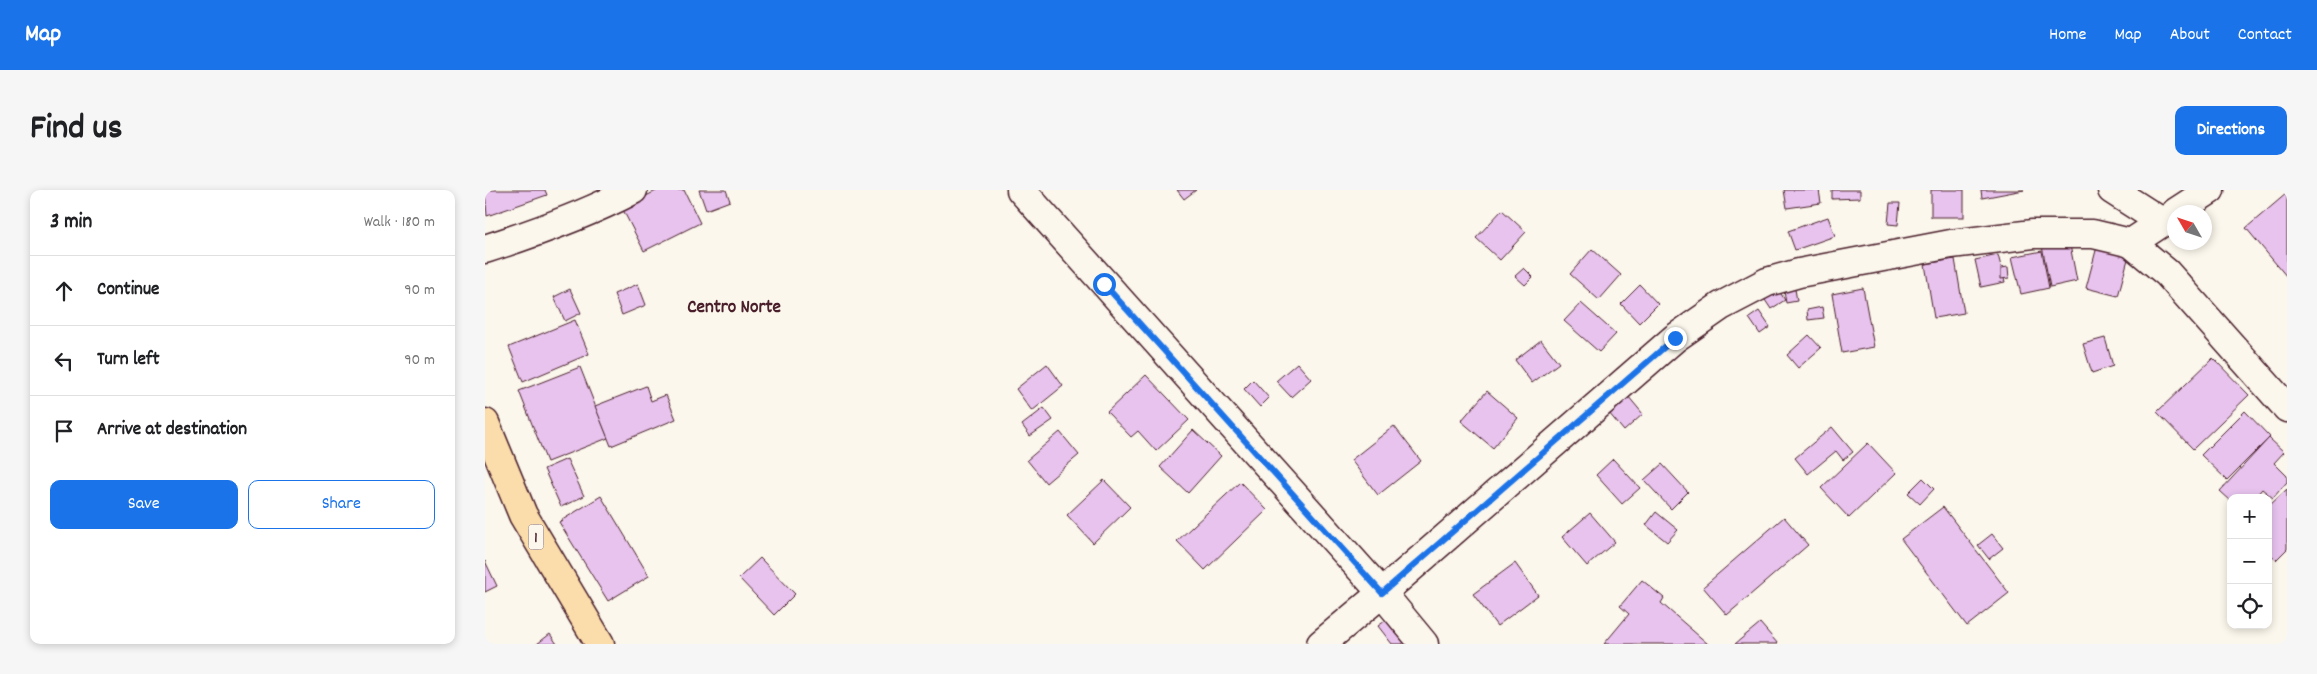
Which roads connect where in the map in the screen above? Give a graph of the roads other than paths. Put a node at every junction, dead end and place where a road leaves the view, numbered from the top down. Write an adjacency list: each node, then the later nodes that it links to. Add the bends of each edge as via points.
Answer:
1 (633, 190): 9 (street, via 533,234)
2 (1021, 190): 12 (street)
3 (2112, 190): 6 (street)
4 (2210, 190): 5 (street)
5 (2188, 205)
6 (2167, 214)
7 (2167, 219): 8 (street)
8 (2131, 243): 10 (street, via 2167,274); 12 (street, via 2093,234 2033,234 1951,244 1767,282 1721,306 1675,338)
9 (485, 249)
10 (2287, 408)
11 (485, 423): 13 (highway, 1, via 523,515)
12 (1382, 593): 14 (street); 15 (street)
13 (600, 644)
14 (1321, 644)
15 (1424, 644)

